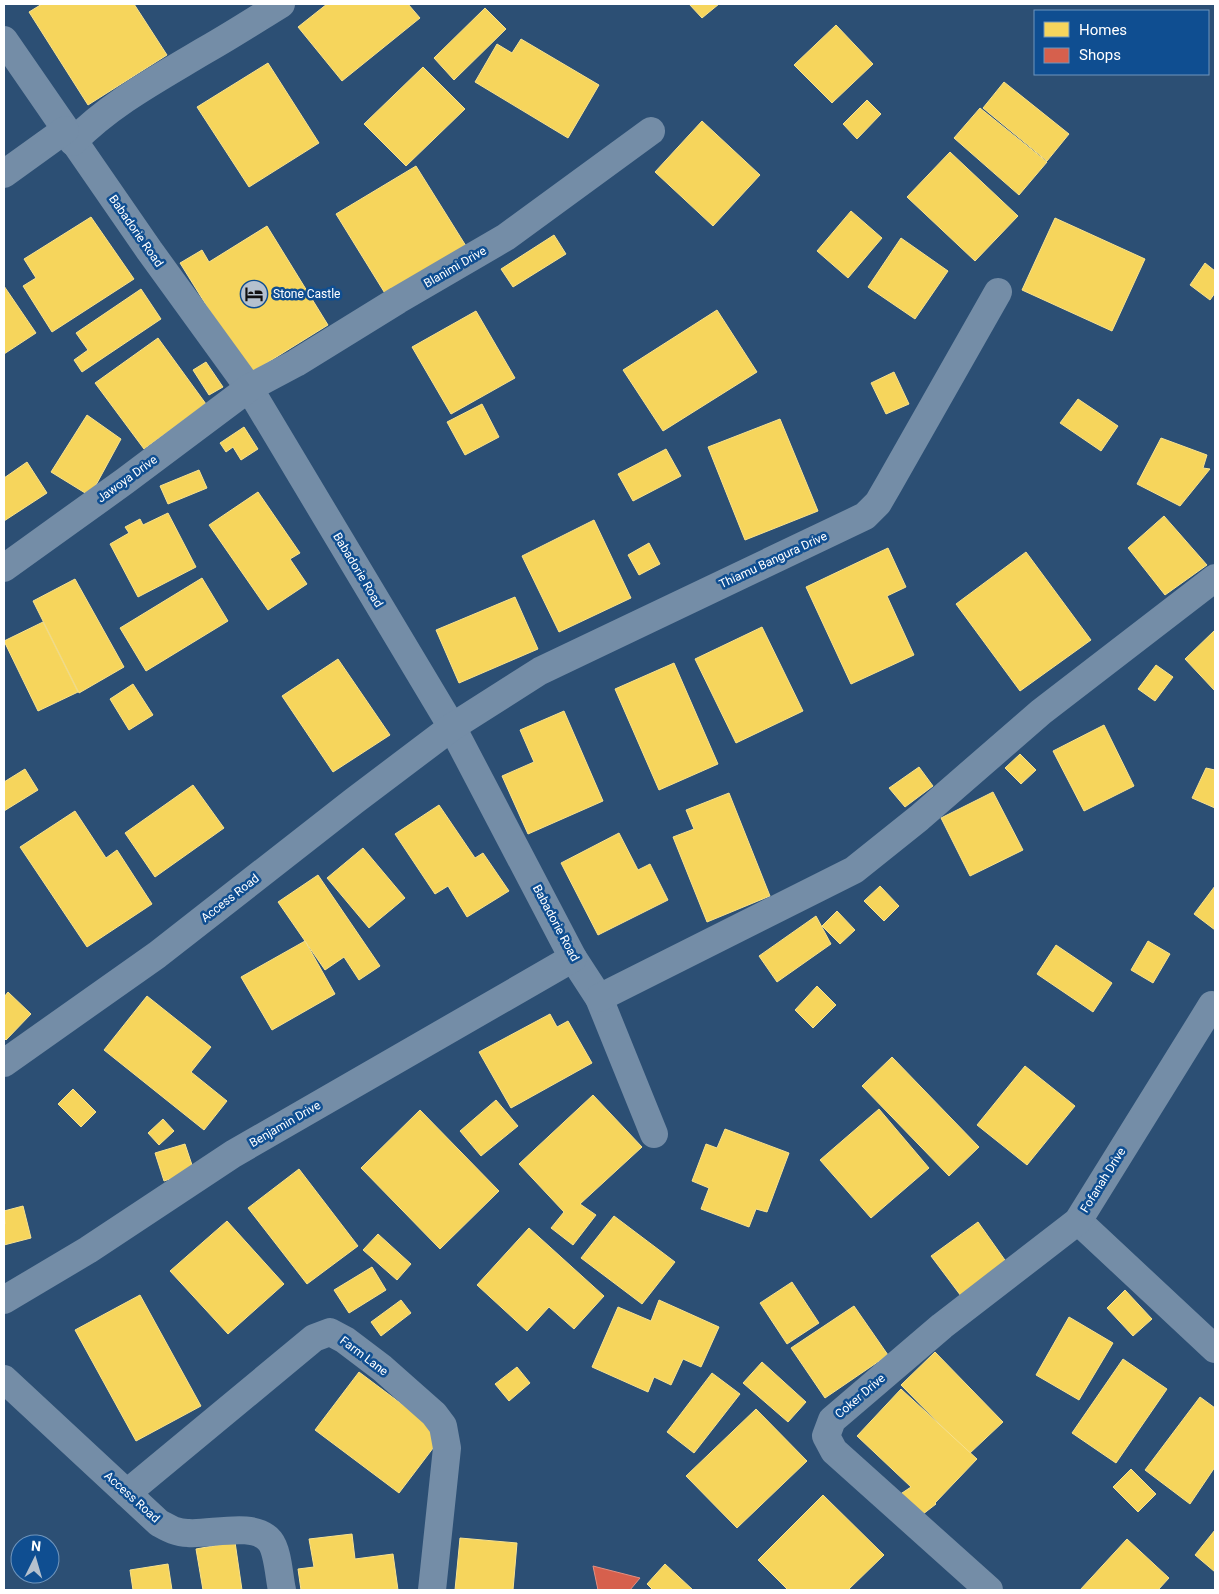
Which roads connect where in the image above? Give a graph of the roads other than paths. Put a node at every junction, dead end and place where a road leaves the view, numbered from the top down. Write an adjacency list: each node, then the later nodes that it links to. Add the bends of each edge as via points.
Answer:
1 (280, 4): 4 (street, via 137,90 89,126)
2 (4, 40): 4 (street, Babadorie Road)
3 (651, 132): 7 (street, Blanimi Drive, via 506,237)
4 (69, 136): 5 (street); 7 (street, Babadorie Road)
5 (4, 174)
6 (998, 292): 10 (street, Thiamu Bangura Drive, via 878,503 865,516 540,671)
7 (249, 388): 8 (street, Jawoya Drive); 10 (street, Babadorie Road)
8 (4, 568)
9 (1215, 578): 12 (street, via 1041,712 854,870)
10 (452, 727): 11 (street, Babadorie Road); 14 (street, Access Road, via 157,955)
11 (573, 958): 12 (street, Babadorie Road); 17 (street, Benjamin Drive, via 233,1154 88,1250)
12 (598, 998): 15 (street, Babadorie Road)
13 (1212, 1005): 16 (street, Fofanah Drive)
14 (4, 1063)
15 (654, 1134)
16 (1078, 1220): 18 (street, Fofanah Drive); 23 (street, Coker Drive, via 942,1326 832,1420 826,1436 834,1451)
17 (4, 1300)
18 (1215, 1350)
19 (4, 1379): 20 (street, Access Road)
20 (127, 1493): 21 (street, Access Road, via 159,1523 172,1530 186,1533 246,1530 259,1533 270,1541 275,1552); 22 (street, Farm Lane, via 314,1338 330,1332 382,1368 444,1426 447,1448)
21 (282, 1590)
22 (432, 1590)
23 (989, 1590)

